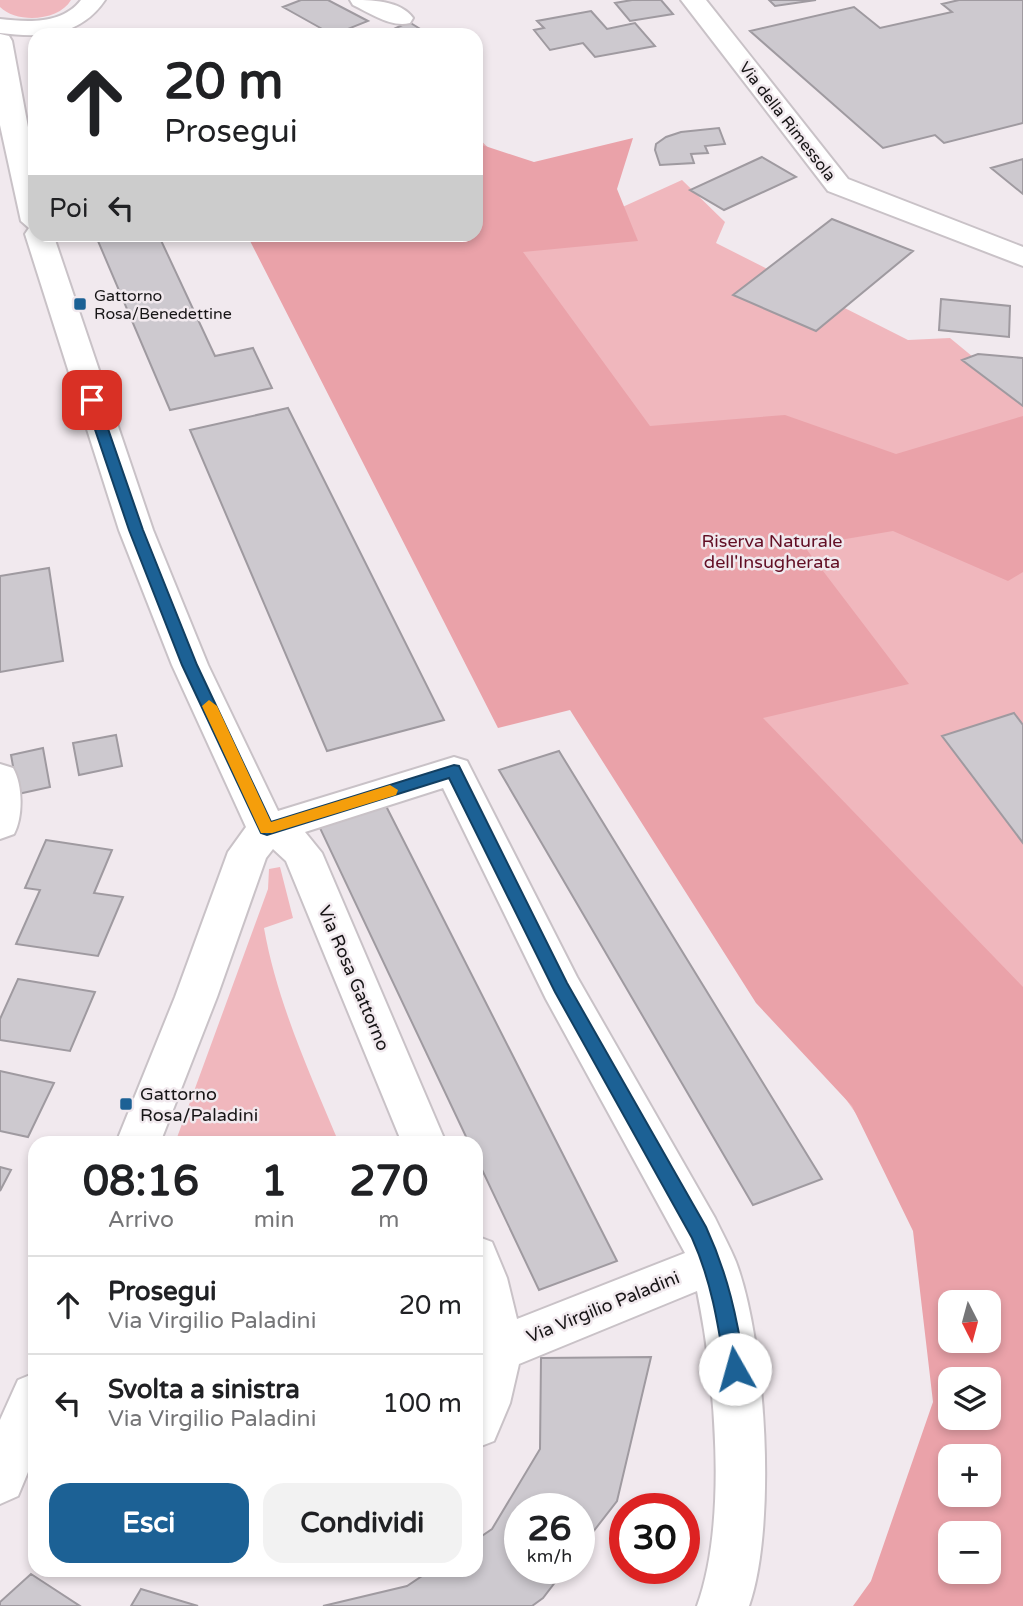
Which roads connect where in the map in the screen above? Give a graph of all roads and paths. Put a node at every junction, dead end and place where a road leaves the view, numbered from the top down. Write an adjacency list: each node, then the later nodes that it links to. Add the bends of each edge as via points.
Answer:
1 (93, 0): 6 (street)
2 (362, 0): 4 (street)
3 (693, 0): 13 (street, Via della Rimessola, via 838,185)
4 (401, 18)
5 (0, 26): 7 (street)
6 (59, 28)
7 (28, 29)
8 (0, 41): 10 (street)
9 (28, 80): 10 (street)
10 (13, 124): 11 (street)
11 (28, 191)
12 (42, 242): 16 (street, via 136,530 190,665)
13 (1023, 257)
14 (0, 778): 15 (street)
15 (0, 824)
16 (267, 829): 17 (street, via 248,852); 18 (street, Via Rosa Gattorno, via 282,834 302,853); 19 (street, via 454,771 561,987)
17 (141, 1136)
18 (421, 1136)
19 (713, 1263): 21 (street, Via Virgilio Paladini); 25 (street, via 733,1349 738,1436 740,1534 736,1568)
20 (483, 1276): 21 (street, via 491,1298)
21 (497, 1350): 22 (street)
22 (483, 1411)
23 (28, 1413): 24 (street)
24 (0, 1479)
25 (723, 1606)

